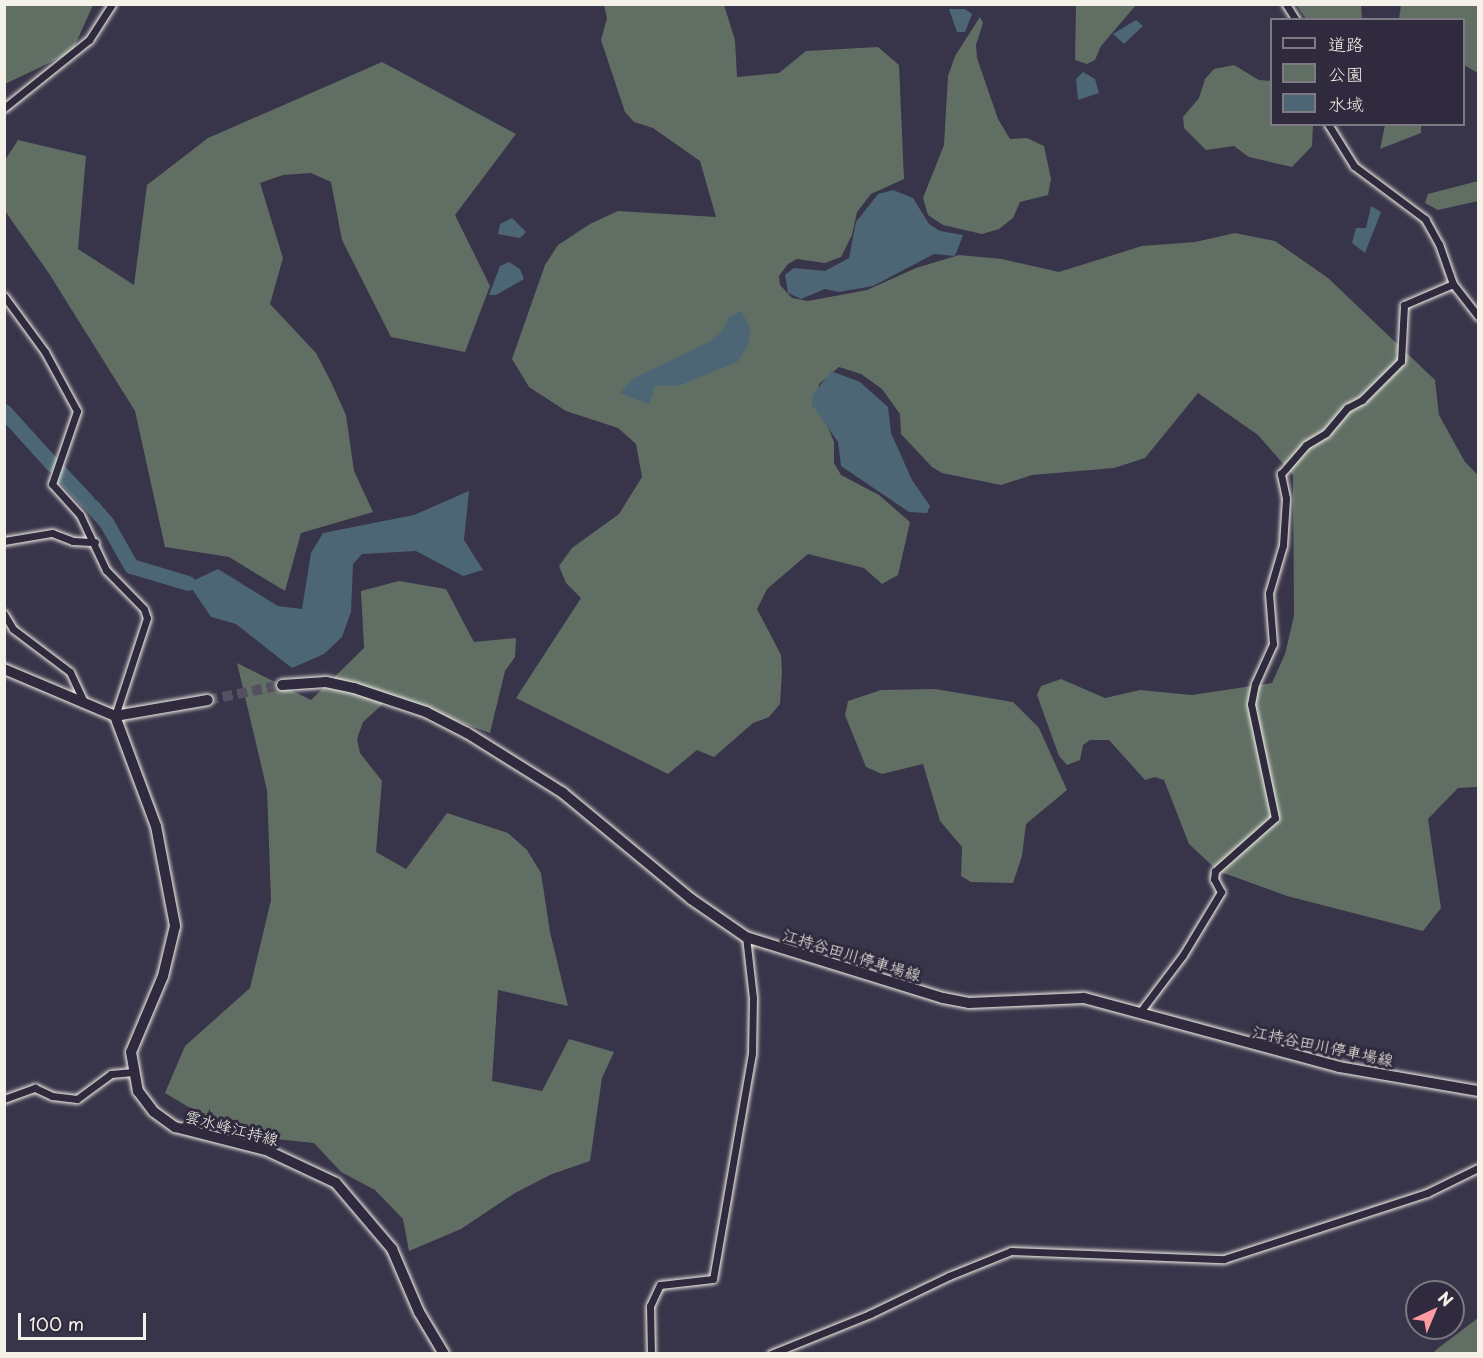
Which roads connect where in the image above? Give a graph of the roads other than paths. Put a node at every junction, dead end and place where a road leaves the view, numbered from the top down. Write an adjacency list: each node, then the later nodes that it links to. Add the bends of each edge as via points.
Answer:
1 (112, 4): 4 (street, via 88,40)
2 (1286, 4): 3 (street)
3 (1295, 18)
4 (4, 108)
5 (1329, 126): 6 (street, via 1354,166 1425,219)
6 (1453, 284): 8 (street); 18 (street, via 1404,305 1401,362 1362,400 1347,408 1326,433 1306,445 1281,474 1286,498 1283,545 1269,593 1273,644 1255,684 1251,704 1275,818 1215,871 1214,879 1221,892 1183,955)
7 (4, 296): 10 (street, via 75,403 77,421 52,484 80,515)
8 (1479, 316)
9 (4, 541): 10 (street, via 52,533 73,541)
10 (95, 542): 16 (street, via 106,570 144,609 147,618)
11 (4, 614): 15 (street, via 13,629 70,672)
12 (4, 669): 15 (main road)
13 (282, 685): 17 (main road, 江持谷田川停車場線, via 326,682 354,688 426,712 467,734 563,793 691,899)
14 (208, 700): 16 (main road)
15 (85, 704): 16 (main road)
16 (115, 716): 19 (main road, 雲水峰江持線, via 156,826 175,926 163,976 131,1052)
17 (746, 937): 18 (main road, 江持谷田川停車場線, via 960,1001 1070,996); 24 (street, via 753,999 752,1054 713,1279 660,1285 650,1306)
18 (1140, 1012): 20 (main road, 江持谷田川停車場線, via 1339,1067)
19 (133, 1072): 21 (street, via 111,1074 77,1099 52,1096 35,1088); 23 (main road, 雲水峰江持線, via 144,1100 160,1119 175,1127 266,1150 336,1183 392,1248 419,1312)
20 (1479, 1091)
21 (4, 1099)
22 (1479, 1168): 25 (street, via 1427,1193 1224,1259 1011,1251)
23 (444, 1353)
24 (651, 1353)
25 (771, 1353)

